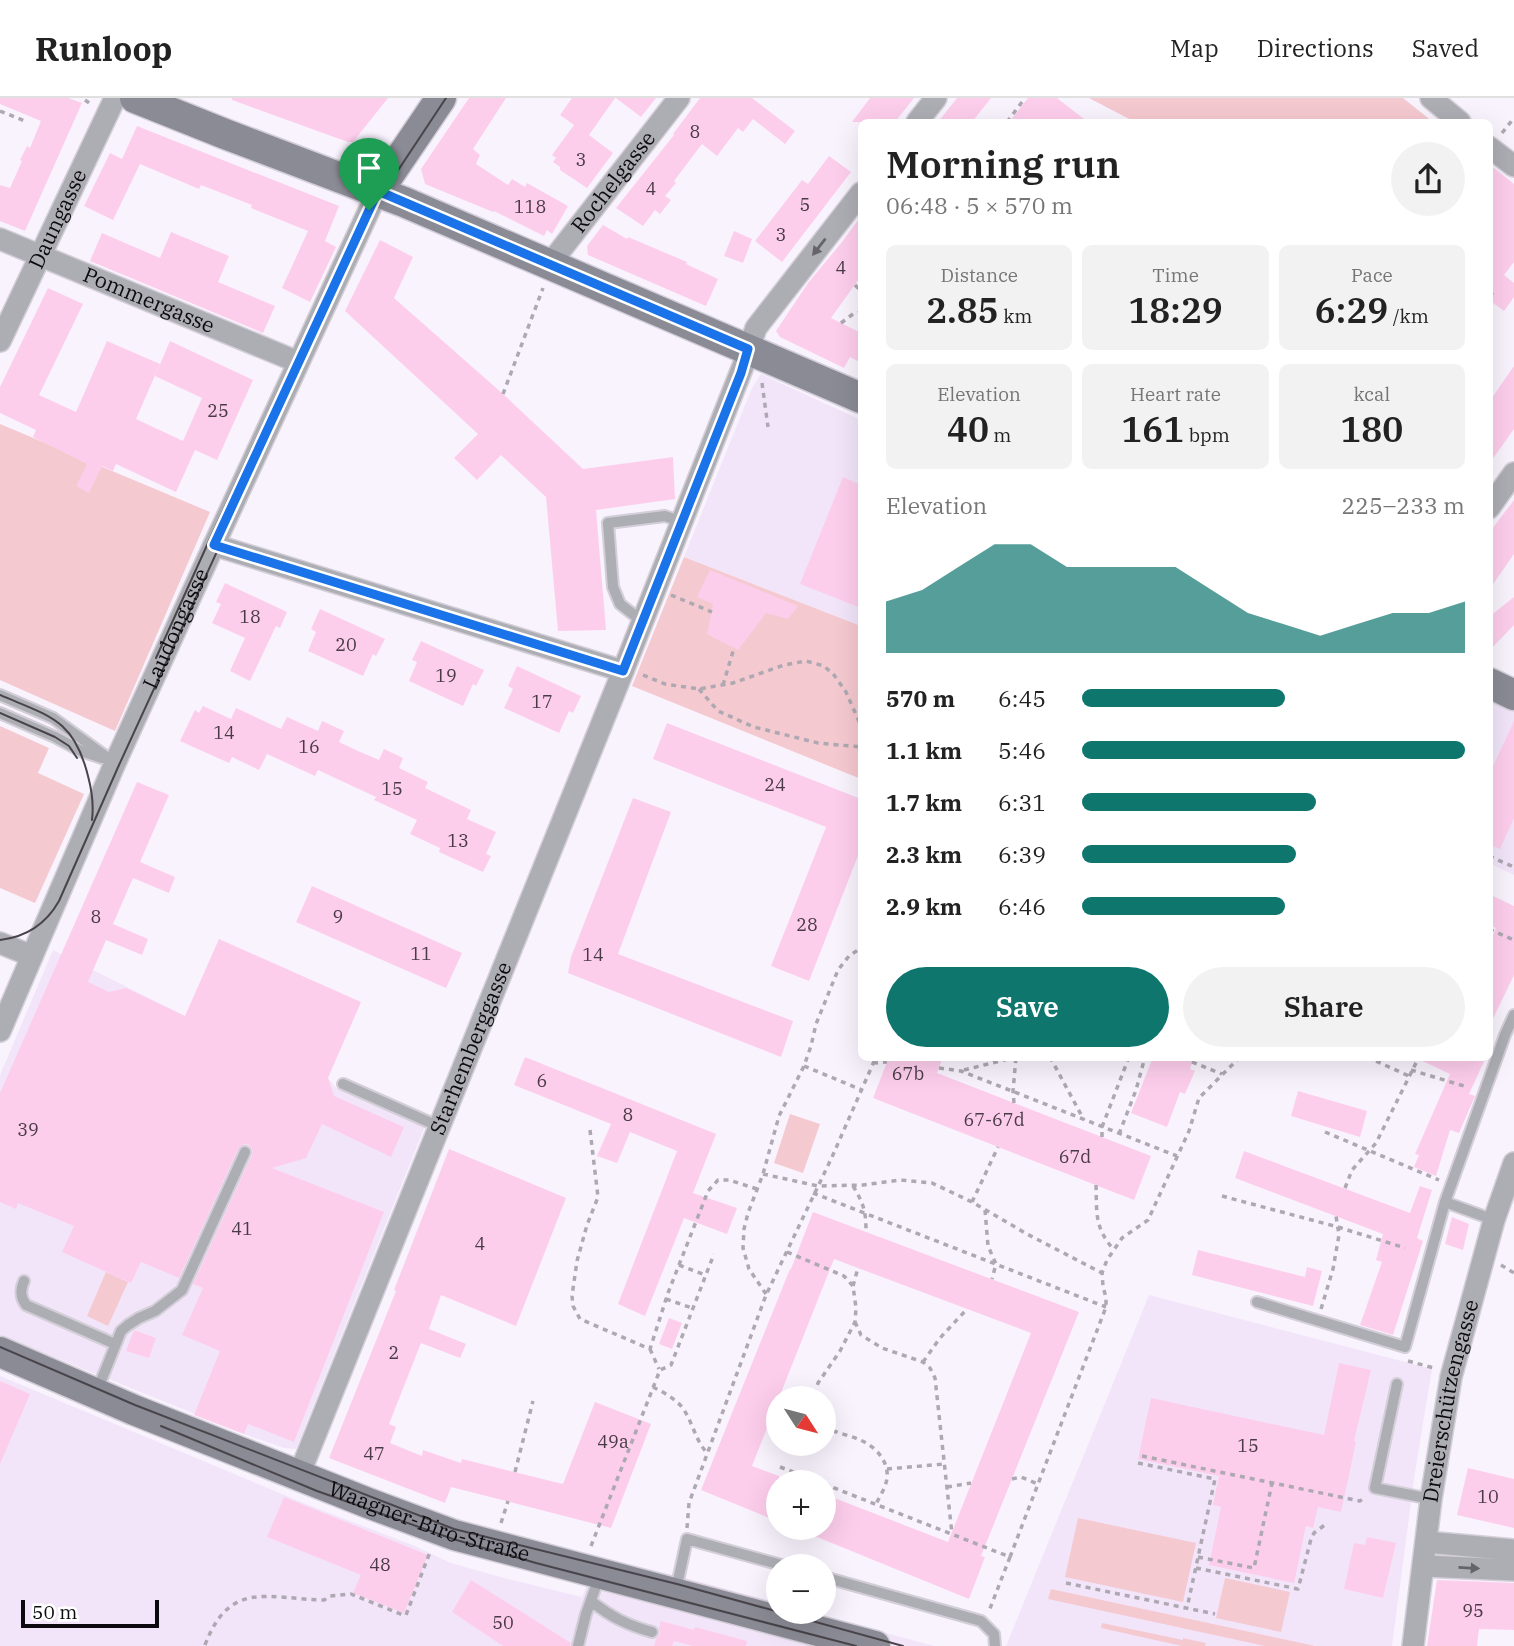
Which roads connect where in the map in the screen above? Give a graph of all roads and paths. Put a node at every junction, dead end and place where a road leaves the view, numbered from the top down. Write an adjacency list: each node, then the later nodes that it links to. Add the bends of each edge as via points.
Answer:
1 (115, 98): 19 (street, Daungasse)
2 (135, 98): 16 (main road)
3 (441, 98): 16 (main road)
4 (679, 98): 20 (street, Rochelgasse)
5 (936, 98): 10 (street)
6 (1025, 98): 11 (path)
7 (1431, 98): 12 (street)
8 (0, 111): 13 (path)
9 (1514, 118): 14 (path)
10 (919, 119)
11 (1009, 119)
12 (1456, 119)
13 (25, 121)
14 (1495, 141): 15 (street)
15 (1514, 166)
16 (378, 191): 20 (main road); 29 (street, Laudongasse)
17 (858, 197): 28 (street, Starhemberggasse, one-way to 28, via 756,328)
18 (0, 239): 19 (street, Pommergasse)
19 (42, 256): 27 (street, Daungasse); 29 (street, Pommergasse)
20 (547, 272): 28 (main road); 31 (path)
21 (855, 285): 22 (path)
22 (858, 288)
23 (1493, 295): 24 (path)
24 (1496, 297)
25 (858, 313): 26 (path)
26 (841, 323)
27 (0, 341)
28 (748, 349): 32 (main road); 36 (street, Starhemberggasse)
29 (298, 362): 37 (street, Laudongasse)
30 (762, 383): 33 (path)
31 (503, 394)
32 (858, 397)
33 (768, 427)
34 (1514, 473): 35 (street)
35 (1493, 502)
36 (682, 522): 40 (street, Starhemberggasse); 40 (lane, via 665,516 608,523 612,587 620,604)
37 (214, 545): 42 (street); 51 (street, Laudongasse)
38 (669, 595): 39 (path)
39 (712, 612)
40 (642, 622): 42 (street, Starhemberggasse)
41 (734, 648): 43 (path)
42 (630, 672): 45 (path); 84 (street, Starhemberggasse)
43 (723, 685): 45 (path); 49 (path, via 806,661 824,666 834,675)
44 (1493, 685): 47 (main road)
45 (699, 690): 50 (path, via 718,711 754,727 818,743)
46 (0, 695): 51 (lane, via 52,718)
47 (1514, 695)
48 (0, 713): 51 (lane)
49 (858, 719)
50 (858, 747)
51 (115, 763): 58 (street, Laudongasse)
52 (1493, 858): 53 (path)
53 (1514, 867)
54 (1493, 931): 55 (path)
55 (1514, 940)
56 (0, 943): 58 (street)
57 (858, 950): 72 (path, via 838,970)
58 (32, 956): 60 (street, Laudongasse)
59 (1514, 1015): 97 (lane)
60 (0, 1031)
61 (1000, 1061): 75 (path)
62 (1016, 1061): 81 (path)
63 (1052, 1061): 83 (path)
64 (1127, 1061): 85 (path)
65 (1144, 1061): 88 (path)
66 (1236, 1061): 76 (path)
67 (1376, 1061): 77 (path)
68 (1417, 1061): 74 (path)
69 (887, 1062): 71 (path)
70 (1192, 1062): 76 (path)
71 (873, 1063): 80 (path)
72 (804, 1066): 80 (path); 95 (path, via 779,1116)
73 (939, 1068): 75 (path)
74 (1411, 1070): 77 (path); 79 (path)
75 (961, 1071): 81 (path)
76 (1222, 1074): 93 (path, via 1199,1098)
77 (1409, 1076): 91 (path)
78 (343, 1084): 84 (lane)
79 (1464, 1086)
80 (862, 1090): 98 (path)
81 (1013, 1091): 82 (path); 83 (path)
82 (1014, 1103)
83 (1085, 1120): 85 (path)
84 (440, 1127): 155 (street, Starhemberggasse)
85 (1102, 1127): 88 (path); 89 (path)
86 (590, 1130): 135 (path, via 598,1197 577,1261 573,1306 580,1319)
87 (1325, 1132): 91 (path)
88 (1119, 1134): 93 (path)
89 (1102, 1137)
90 (998, 1147): 104 (path)
91 (1369, 1152): 97 (path); 100 (path, via 1352,1170)
92 (245, 1153): 134 (lane, via 182,1290 128,1325)
93 (1177, 1156): 113 (path, via 1148,1220 1122,1238)
94 (1514, 1163): 109 (street, Dreierschützengasse)
95 (763, 1174): 98 (path); 101 (path)
96 (1096, 1185): 113 (path, via 1100,1228)
97 (1451, 1185): 105 (lane)
98 (818, 1186): 99 (path); 102 (path)
99 (853, 1186): 104 (path, via 900,1180 932,1183); 107 (path)
100 (1345, 1188)
101 (757, 1189): 118 (path, via 718,1180 708,1191); 126 (path, via 743,1248 749,1269)
102 (813, 1193): 107 (path); 114 (path)
103 (1222, 1196): 110 (path)
104 (972, 1202): 106 (path)
105 (1445, 1202): 109 (lane); 132 (lane, via 1405,1347)
106 (985, 1209): 116 (path, via 988,1246); 120 (path)
107 (866, 1214): 111 (path); 116 (path)
108 (1336, 1216): 110 (path)
109 (1494, 1220): 163 (street, Dreierschützengasse, via 1451,1377)
110 (1338, 1227): 112 (path); 132 (path, via 1333,1269)
111 (866, 1232)
112 (1405, 1248)
113 (1114, 1250): 120 (path)
114 (786, 1252): 125 (path, via 844,1276); 126 (path)
115 (713, 1254): 122 (path)
116 (996, 1264): 123 (path); 129 (path)
117 (1500, 1264): 121 (path)
118 (679, 1265): 122 (path); 127 (path)
119 (858, 1268): 125 (path)
120 (1102, 1273): 129 (path)
121 (1514, 1273)
122 (705, 1275): 130 (path)
123 (992, 1279)
124 (24, 1281): 134 (lane, via 21,1299 26,1305)
125 (853, 1286): 133 (path)
126 (766, 1294): 147 (path)
127 (666, 1299): 130 (path); 135 (path)
128 (1257, 1302): 132 (lane)
129 (1106, 1307): 159 (path)
130 (692, 1308): 140 (path, via 671,1365)
131 (967, 1308): 138 (path)
132 (1318, 1320)
133 (855, 1322): 138 (path, via 861,1335 882,1348); 142 (path)
134 (115, 1344): 144 (lane)
135 (650, 1349): 140 (path)
136 (0, 1352): 144 (main road, Waagner-Biro-Straße)
137 (1408, 1361): 139 (path)
138 (923, 1362): 150 (path, via 935,1378)
139 (1436, 1368)
140 (660, 1370): 143 (path)
141 (1398, 1384): 162 (lane)
142 (817, 1386)
143 (653, 1387): 147 (path, via 681,1406); 179 (path)
144 (96, 1394): 155 (main road, Waagner-Biro-Straße)
145 (533, 1401): 154 (path)
146 (836, 1430): 152 (path, via 878,1451)
147 (708, 1453): 169 (path, via 689,1503)
148 (1142, 1456): 158 (path)
149 (1138, 1463): 173 (path, via 1215,1479)
150 (944, 1464): 152 (path); 160 (path)
151 (780, 1466): 153 (path)
152 (887, 1469): 165 (path)
153 (790, 1470)
154 (516, 1472)
155 (299, 1475): 179 (main road, Waagner-Biro-Straße, via 454,1535)
156 (1012, 1479): 159 (path, via 1021,1477)
157 (971, 1483): 160 (path)
158 (1272, 1483): 162 (path, via 1360,1501); 173 (path, via 1254,1568)
159 (1038, 1484): 174 (path)
160 (947, 1487): 168 (path)
161 (836, 1488): 165 (path)
162 (1375, 1488): 163 (lane)
163 (1432, 1499): 170 (street, Dreierschützengasse)
164 (508, 1501): 167 (path)
165 (876, 1504): 168 (path)
166 (1326, 1524): 177 (path, via 1311,1539 1298,1589)
167 (499, 1528)
168 (952, 1534): 174 (path)
169 (687, 1539): 175 (lane); 182 (lane)
170 (1426, 1542): 171 (street); 176 (street, Dreierschützengasse)
171 (1514, 1550)
172 (430, 1552): 187 (path, via 406,1615 351,1594 324,1600 253,1597 221,1614)
173 (1198, 1557): 177 (path)
174 (1010, 1558): 185 (path)
175 (766, 1561)
176 (1424, 1566): 178 (street, one-way to 178); 191 (street, Dreierschützengasse)
177 (1196, 1568): 183 (path)
178 (1514, 1570)
179 (593, 1576): 182 (main road, Waagner-Biro-Straße); 186 (lane, via 609,1615); 188 (lane)
180 (836, 1580): 185 (lane)
181 (1066, 1583): 183 (path)
182 (676, 1593): 189 (main road, Waagner-Biro-Straße)
183 (1187, 1608): 184 (path)
184 (1215, 1614)
185 (984, 1624): 190 (lane, via 994,1634)
186 (652, 1632)
187 (205, 1645)
188 (578, 1646)
189 (875, 1646)
190 (995, 1646)
191 (1413, 1646)

